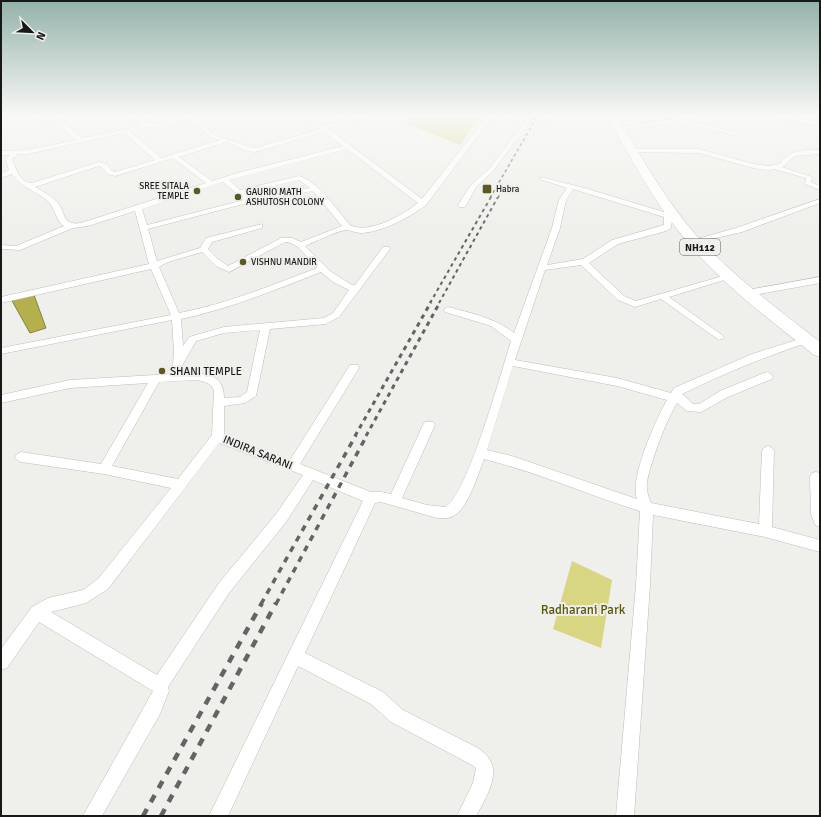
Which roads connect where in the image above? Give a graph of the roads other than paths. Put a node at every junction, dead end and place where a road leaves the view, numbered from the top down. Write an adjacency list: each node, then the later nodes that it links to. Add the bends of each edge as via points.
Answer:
1 (16, 153): 14 (street, via 9,159)
2 (151, 153): 12 (street)
3 (184, 153): 11 (street)
4 (322, 153): 16 (street)
5 (356, 153): 26 (street)
6 (462, 153): 26 (street)
7 (504, 153): 27 (street, via 492,169 473,186)
8 (633, 153): 29 (highway, NH112)
9 (706, 153): 13 (street, via 761,168)
10 (798, 153): 13 (street)
11 (174, 156): 12 (street); 18 (street)
12 (159, 160): 19 (street, via 115,174 109,173 105,165 99,164 40,184)
13 (776, 166): 21 (street, via 808,177 810,178 807,183)
14 (13, 171): 15 (street); 19 (street, via 22,183)
15 (1, 176)
16 (224, 178): 18 (street); 23 (street)
17 (542, 178): 20 (street)
18 (211, 183): 28 (street)
19 (28, 185): 30 (street, via 54,203 64,223)
20 (572, 187): 29 (street); 42 (street, INDIRA SARANI, via 564,197)
21 (820, 188)
22 (315, 189): 23 (street, via 299,178); 24 (street); 33 (street)
23 (240, 192): 24 (street)
24 (251, 200): 32 (street)
25 (820, 201): 34 (street, via 739,230)
26 (423, 203): 33 (street, via 408,214 366,231)
27 (462, 205)
28 (138, 208): 30 (street, via 98,222); 32 (street)
29 (671, 217): 34 (highway, NH112); 39 (street, via 667,227 615,242)
30 (72, 226): 36 (street, via 17,248)
31 (260, 226): 37 (street, via 210,240)
32 (144, 228): 40 (street)
33 (347, 228): 35 (street)
34 (694, 241): 43 (highway, NH112)
35 (300, 245): 37 (street, via 292,240 284,240 229,269); 41 (street)
36 (1, 247)
37 (204, 249): 40 (street, via 165,260)
38 (386, 249): 45 (street)
39 (583, 262): 42 (street, via 559,268); 47 (street, via 626,301 640,304)
40 (154, 266): 48 (street); 50 (street)
41 (323, 268): 45 (street, via 344,286); 50 (street, via 222,306)
42 (542, 268): 54 (street, INDIRA SARANI)
43 (730, 277): 46 (highway, NH112); 47 (street)
44 (820, 280): 46 (street)
45 (355, 288): 51 (street, via 336,315 326,321)
46 (748, 293): 53 (highway, NH112)
47 (662, 296): 52 (street)
48 (1, 300)
49 (448, 310): 54 (street, via 501,328)
50 (176, 316): 55 (street); 59 (street)
51 (266, 326): 59 (street, via 216,331 192,339); 64 (street, via 252,393 242,401)
52 (719, 337)
53 (806, 340): 56 (highway, NH112); 62 (street, via 717,372 678,391)
54 (516, 341): 57 (street, INDIRA SARANI)
55 (1, 351)
56 (820, 351)
57 (509, 362): 62 (street, via 617,382); 69 (street, INDIRA SARANI)
58 (354, 368): 71 (street)
59 (178, 373): 61 (street); 64 (street, INDIRA SARANI, via 204,377 218,384 221,390)
60 (768, 376): 62 (street, via 724,394 700,408 692,408)
61 (156, 378): 63 (street, via 70,384); 72 (street)
62 (674, 397): 78 (street, via 654,442 641,482 641,493)
63 (5, 398): 65 (street)
64 (220, 402): 67 (street, INDIRA SARANI)
65 (1, 407)
66 (429, 425): 77 (street)
67 (218, 436): 71 (street, INDIRA SARANI, via 229,443); 75 (street)
68 (768, 451): 80 (street)
69 (480, 453): 77 (street, INDIRA SARANI, via 465,493 451,511 435,512); 78 (street, via 512,461)
70 (20, 457): 72 (street)
71 (293, 466): 73 (street, INDIRA SARANI)
72 (104, 469): 75 (street)
73 (311, 472): 76 (street, INDIRA SARANI); 85 (street, via 280,518 224,588)
74 (816, 477): 79 (street, via 817,514)
75 (181, 485): 82 (street, via 103,584 86,596 48,605)
76 (371, 498): 77 (street, INDIRA SARANI, via 381,497); 83 (street)
77 (394, 501)
78 (647, 508): 80 (street); 89 (street)
79 (820, 521)
80 (765, 531): 81 (street)
81 (820, 546)
82 (37, 612): 84 (street); 85 (street)
83 (295, 656): 87 (street); 88 (street, via 377,698 397,716 479,759 484,766 484,776)
84 (1, 662)
85 (159, 686): 86 (street, via 160,698)
86 (92, 816)
87 (218, 816)
88 (466, 816)
89 (625, 816)

